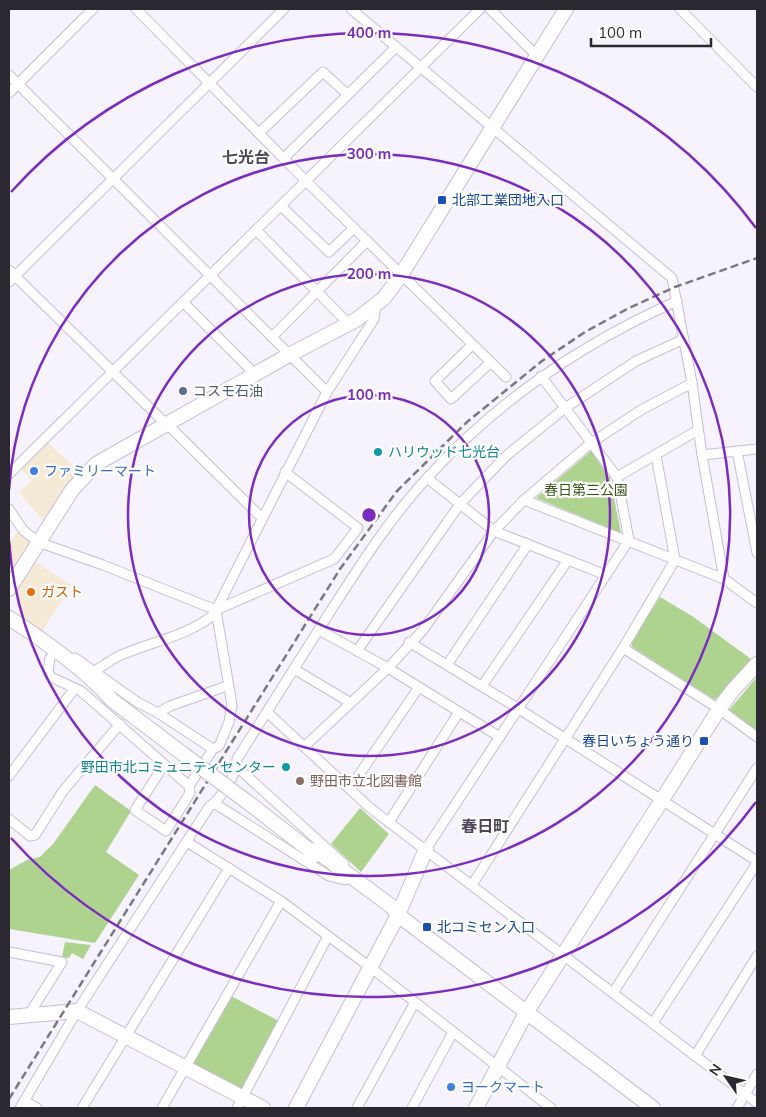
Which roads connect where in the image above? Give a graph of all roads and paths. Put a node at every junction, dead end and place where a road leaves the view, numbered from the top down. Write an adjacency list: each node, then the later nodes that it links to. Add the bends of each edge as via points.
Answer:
1 (92, 9): 14 (street)
2 (136, 9): 13 (street)
3 (284, 9): 13 (street)
4 (351, 9): 9 (street)
5 (480, 9): 11 (street)
6 (490, 9): 10 (street)
7 (566, 9): 10 (street)
8 (680, 9): 15 (street)
9 (396, 47): 11 (street); 17 (street)
10 (537, 56): 18 (street)
11 (420, 66): 18 (street); 22 (street)
12 (9, 75): 14 (street)
13 (210, 83): 19 (street); 21 (street)
14 (18, 84): 16 (street); 21 (street)
15 (757, 87)
16 (9, 93)
17 (347, 94): 19 (street, via 323,72); 20 (street)
18 (493, 126): 27 (street); 31 (street, via 672,278)
19 (259, 133): 20 (street)
20 (284, 158): 22 (street)
21 (113, 180): 28 (street); 29 (street)
22 (306, 181): 23 (street); 24 (street)
23 (281, 206): 24 (street, via 329,252); 25 (street)
24 (354, 228): 26 (street)
25 (256, 230): 29 (street); 30 (street)
26 (367, 241): 27 (street); 30 (street)
27 (401, 275): 33 (street); 38 (street)
28 (11, 276): 41 (street)
29 (209, 276): 32 (street); 36 (street)
30 (317, 292): 34 (street); 36 (street)
31 (677, 301): 37 (street); 43 (street, via 609,333)
32 (183, 302): 41 (street); 42 (street)
33 (376, 306): 34 (street); 35 (street, via 374,319)
34 (354, 321): 35 (street, via 365,326); 39 (street)
35 (366, 331): 46 (street)
36 (272, 337): 39 (street)
37 (684, 340): 45 (street); 47 (street, via 636,361)
38 (472, 345): 40 (street); 40 (street, via 435,381 451,399)
39 (290, 355): 42 (street); 46 (street)
40 (490, 363): 44 (street)
41 (112, 373): 48 (street); 56 (street)
42 (255, 374): 48 (street)
43 (541, 376): 47 (street); 58 (street, via 482,423)
44 (506, 377)
45 (692, 383): 49 (street); 50 (street, via 641,410)
46 (327, 392): 55 (street)
47 (565, 408): 50 (street); 60 (street, via 506,456)
48 (166, 424): 62 (street); 65 (street, via 108,456 87,472)
49 (698, 430): 53 (street); 54 (street)
50 (590, 443): 57 (street); 59 (street)
51 (757, 449): 52 (street)
52 (737, 451): 54 (street); 67 (street)
53 (656, 455): 57 (street); 69 (street)
54 (702, 455): 71 (street)
55 (285, 472): 62 (street); 74 (street, via 358,528 334,559)
56 (9, 474)
57 (617, 477): 64 (street)
58 (427, 478): 60 (street); 77 (street, via 371,548)
59 (524, 500): 63 (street); 64 (street)
60 (460, 504): 63 (street); 80 (street)
61 (9, 510): 65 (street, via 23,530)
62 (262, 518): 74 (street)
63 (494, 531): 66 (street); 78 (street, via 423,630)
64 (629, 540): 69 (street); 70 (street)
65 (38, 542): 72 (street); 74 (street, via 104,565)
66 (528, 544): 68 (street); 83 (street)
67 (757, 553)
68 (568, 560): 70 (street); 88 (street)
69 (676, 560): 71 (street); 79 (street)
70 (606, 575): 92 (street)
71 (724, 579): 73 (street)
72 (9, 589)
73 (757, 603)
74 (216, 612): 86 (street, via 202,625 121,656); 87 (street)
75 (9, 618): 81 (street)
76 (9, 624): 81 (street)
77 (319, 630): 80 (street); 85 (street)
78 (409, 642): 83 (street); 84 (street)
79 (623, 648): 93 (street); 100 (street)
80 (357, 651): 84 (street)
81 (53, 655): 86 (street, via 78,659); 90 (street, via 48,672 51,677); 118 (street, bridge, via 99,694 112,700 308,849 314,858)
82 (757, 664): 93 (street)
83 (447, 665): 88 (street)
84 (388, 668): 89 (street); 91 (street)
85 (294, 669): 91 (street); 94 (street)
86 (95, 671): 96 (street)
87 (228, 686): 96 (street); 102 (street, via 232,705 229,722 219,746)
88 (482, 686): 92 (street)
89 (419, 687): 95 (street); 108 (street)
90 (75, 688): 97 (street); 106 (street)
91 (351, 703): 101 (street)
92 (519, 708): 98 (street); 100 (street)
93 (719, 709): 99 (street); 109 (street)
94 (267, 712): 101 (street); 104 (street, via 237,759)
95 (459, 712): 98 (street); 112 (street)
96 (158, 713): 102 (street)
97 (120, 724): 103 (street); 111 (street, via 63,791 35,835 30,836)
98 (500, 737): 115 (street)
99 (757, 737)
100 (566, 738): 109 (street); 119 (street)
101 (304, 747): 108 (street)
102 (213, 749): 107 (street)
103 (164, 765): 107 (street); 107 (street, via 135,810 166,831 190,794)
104 (237, 767): 110 (street); 118 (street, via 345,864)
105 (757, 768): 113 (street)
106 (9, 776)
107 (189, 786)
108 (350, 788): 112 (street)
109 (662, 800): 113 (street); 124 (street)
110 (214, 803): 114 (street); 118 (street, via 329,876)
111 (9, 819)
112 (389, 822): 115 (street)
113 (715, 834): 116 (street); 127 (street)
114 (186, 842): 117 (street); 129 (street)
115 (426, 850): 119 (street); 121 (street)
116 (757, 862): 133 (street)
117 (229, 868): 120 (street); 135 (street)
118 (347, 878): 121 (street, via 387,912)
119 (472, 885): 124 (street)
120 (281, 901): 122 (street); 138 (street)
121 (398, 916): 126 (street); 130 (street)
122 (328, 936): 126 (street); 141 (street)
123 (9, 953): 131 (street, via 62,962)
124 (564, 954): 127 (street); 130 (street)
125 (757, 956): 136 (street)
126 (370, 967): 128 (street); 149 (street)
127 (613, 993): 133 (street)
128 (415, 1002): 134 (street); 150 (street)
129 (77, 1011): 131 (street); 135 (street); 143 (street)
130 (526, 1013): 137 (street); 153 (street)
131 (28, 1016): 132 (street)
132 (9, 1017)
133 (653, 1024): 136 (street)
134 (453, 1032): 137 (street); 151 (street)
135 (128, 1036): 138 (street); 146 (street)
136 (694, 1056): 140 (street)
137 (498, 1066): 144 (street); 152 (street)
138 (185, 1067): 141 (street); 147 (street)
139 (757, 1074): 140 (street)
140 (745, 1094): 142 (street); 154 (street)
141 (240, 1103): 148 (street)
142 (757, 1103)
143 (23, 1105): 145 (street)
144 (545, 1106)
145 (36, 1108)
146 (82, 1108)
147 (162, 1108)
148 (263, 1108)
149 (296, 1108)
150 (357, 1108)
151 (412, 1108)
152 (476, 1108)
153 (653, 1108)
154 (737, 1108)

